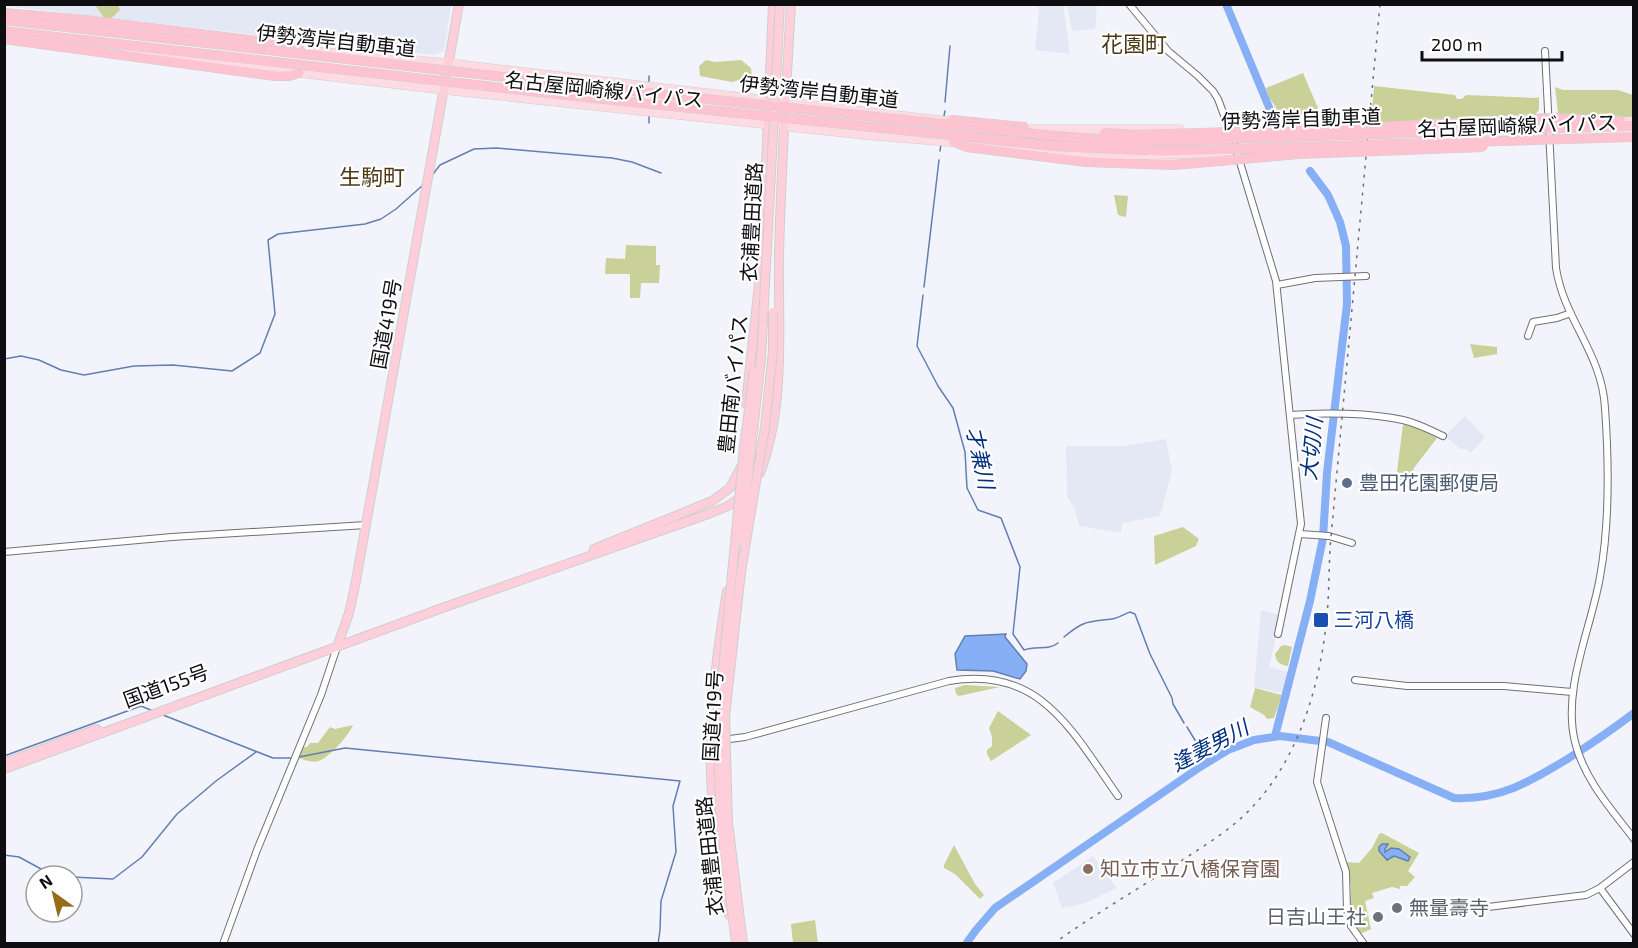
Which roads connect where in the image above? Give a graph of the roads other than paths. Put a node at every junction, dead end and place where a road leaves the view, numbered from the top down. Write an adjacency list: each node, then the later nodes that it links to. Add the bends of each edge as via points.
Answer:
1 (459, 4): 11 (highway, 国道419号)
2 (773, 4): 14 (highway, 豊田南バイパス)
3 (779, 4): 48 (highway, 衣浦豊田道路, bridge, via 758,359); 49 (highway, 衣浦豊田道路, bridge, via 761,359)
4 (791, 4): 15 (highway)
5 (1129, 4): 23 (street, via 1168,51 1209,86)
6 (4, 17): 9 (main road, 名古屋岡崎線バイパス); 9 (highway, via 85,20 290,45); 21 (highway, 伊勢湾岸自動車道, bridge, via 565,84 1126,141)
7 (4, 32): 12 (main road, 名古屋岡崎線バイパス); 27 (highway, 伊勢湾岸自動車道, bridge, via 1055,146 1163,151)
8 (4, 39): 12 (highway, via 275,76)
9 (300, 50): 11 (main road, 名古屋岡崎線バイパス)
10 (1545, 51): 17 (street)
11 (448, 63): 13 (highway, 国道419号); 14 (main road, 名古屋岡崎線バイパス)
12 (299, 73): 13 (main road, 名古屋岡崎線バイパス)
13 (444, 90): 19 (main road, 名古屋岡崎線バイパス); 44 (highway, 国道419号)
14 (769, 100): 15 (main road, 名古屋岡崎線バイパス); 19 (highway, 豊田南バイパス)
15 (786, 102): 16 (main road, 名古屋岡崎線バイパス); 20 (highway)
16 (952, 120): 22 (highway)
17 (1549, 121): 18 (main road, 名古屋岡崎線バイパス); 24 (main road, 名古屋岡崎線バイパス, bridge); 27 (street)
18 (1634, 121): 22 (highway, bridge, via 1551,118 1136,135)
19 (768, 124): 20 (main road, 名古屋岡崎線バイパス); 32 (highway, 豊田南バイパス)
20 (784, 126): 26 (main road, 名古屋岡崎線バイパス); 31 (highway)
21 (1634, 126)
22 (1022, 128): 23 (main road); 24 (main road, 名古屋岡崎線バイパス, bridge, via 1118,137)
23 (1229, 128): 24 (main road, bridge, via 1341,126); 30 (street)
24 (1346, 131)
25 (1634, 138): 27 (highway, 伊勢湾岸自動車道, bridge)
26 (954, 142): 29 (highway, via 967,147)
27 (1548, 142): 28 (main road, 名古屋岡崎線バイパス, bridge); 29 (highway, bridge, via 1299,154 1174,165 1086,162); 35 (street, via 1556,268)
28 (1353, 147): 29 (main road, 名古屋岡崎線バイパス, bridge, via 1151,156); 30 (main road, bridge, via 1329,152)
29 (1016, 150): 30 (main road, via 1146,161)
30 (1239, 156): 34 (street)
31 (780, 230): 40 (highway, 豊田南バイパス, via 780,349 775,405 763,465); 49 (highway, 衣浦豊田道路, bridge, via 775,266 773,360)
32 (762, 256): 39 (highway, 豊田南バイパス, via 744,454); 48 (highway, 衣浦豊田道路, bridge, via 758,338)
33 (1366, 276): 34 (street, via 1315,278)
34 (1277, 285): 37 (street)
35 (1570, 313): 36 (street, via 1533,322); 54 (street, via 1602,383 1608,473 1600,576)
36 (1528, 336)
37 (1290, 415): 38 (street, via 1334,413 1403,420); 45 (street)
38 (1443, 436)
39 (732, 484): 41 (highway, 国道419号); 51 (highway, via 705,504 519,579)
40 (747, 492): 41 (highway, 豊田南バイパス); 56 (highway, 国道419号, via 742,504 749,538)
41 (733, 503): 42 (highway, 豊田南バイパス); 43 (highway, 国道419号)
42 (719, 509): 43 (highway, via 729,508); 51 (highway, 豊田南バイパス)
43 (736, 515): 53 (highway, 国道419号)
44 (366, 525): 47 (street); 51 (highway, 国道419号, via 352,600)
45 (1300, 534): 46 (street); 50 (street)
46 (1352, 543)
47 (4, 552)
48 (731, 586): 67 (highway, 衣浦豊田道路, bridge, via 718,753 720,814)
49 (735, 621): 68 (highway, 衣浦豊田道路, bridge, via 726,700 725,755 728,822)
50 (1278, 634)
51 (338, 644): 57 (highway, 国道155号); 58 (highway, 国道155号); 66 (street)
52 (1355, 680): 54 (street, via 1407,686 1504,686)
53 (714, 687): 56 (highway); 59 (highway, 国道419号)
54 (1572, 692): 61 (street, via 1574,741 1581,761)
55 (1326, 722): 69 (street, via 1317,782 1346,872 1351,926)
56 (722, 740): 59 (highway); 60 (street, via 949,681 982,678 1014,685 1049,706 1069,727); 68 (highway, 国道419号)
57 (4, 763)
58 (4, 770)
59 (712, 780): 67 (highway, 国道419号)
60 (1118, 796)
61 (1634, 839)
62 (1634, 862): 63 (street)
63 (1600, 888): 64 (street, via 1586,895); 65 (street)
64 (1488, 907)
65 (1634, 934)
66 (223, 944)
67 (735, 944)
68 (745, 944)
69 (1364, 944)

